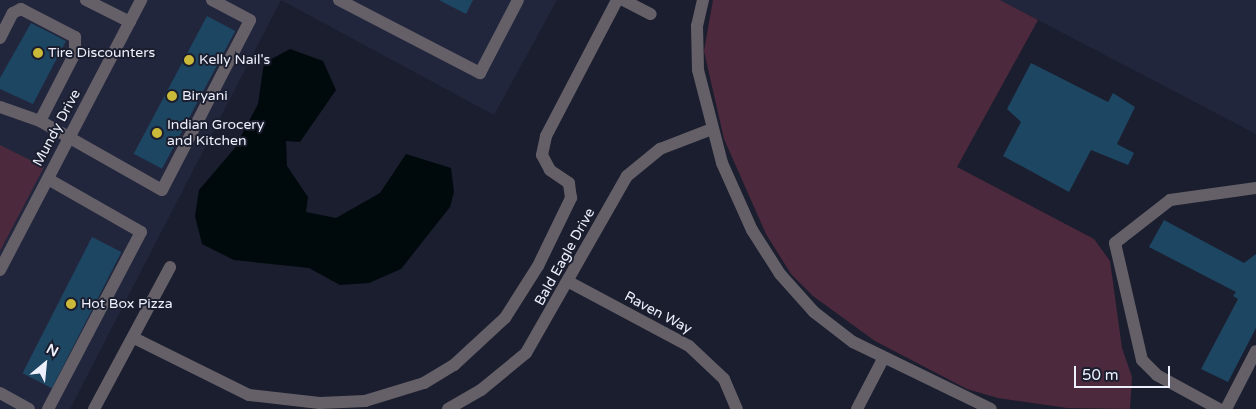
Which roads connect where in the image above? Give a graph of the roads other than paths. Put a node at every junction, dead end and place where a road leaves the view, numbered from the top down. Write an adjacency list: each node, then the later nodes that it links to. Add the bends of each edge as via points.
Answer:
1 (86, 0): 10 (street)
2 (141, 0): 10 (street, Mundy Drive)
3 (212, 0): 15 (street, via 250,20 162,190)
4 (340, 0): 5 (street, via 480,73)
5 (518, 0)
6 (617, 0): 21 (street, via 546,136 542,155 550,170 569,183 571,198 538,266 505,318 454,365 424,383 365,401 320,403 249,395)
7 (623, 0): 9 (street)
8 (703, 0): 14 (street, via 697,53)
9 (651, 14)
10 (130, 22): 15 (street, Mundy Drive)
11 (0, 38): 13 (street, via 13,13 21,9 75,37 75,53)
12 (0, 107): 13 (street)
13 (40, 122): 15 (street)
14 (712, 129): 20 (street, Bald Eagle Drive, via 660,148 627,176); 23 (street, via 738,201 780,274 832,327)
15 (68, 139): 16 (street, Mundy Drive)
16 (48, 179): 19 (street, Mundy Drive); 26 (street, via 140,232)
17 (1256, 188): 32 (street, via 1170,200 1115,243 1142,360 1157,375)
18 (170, 267): 21 (street)
19 (0, 270)
20 (569, 282): 28 (street, Bald Eagle Drive, via 526,353 481,390); 29 (street, Raven Way, via 689,346 724,379)
21 (134, 338): 27 (street)
22 (1256, 351): 33 (street)
23 (883, 359): 30 (street); 31 (street)
24 (0, 393): 25 (street)
25 (30, 409)
26 (48, 409)
27 (94, 409)
28 (448, 409)
29 (737, 409)
30 (857, 409)
31 (991, 409)
32 (1219, 409)
33 (1226, 409)

